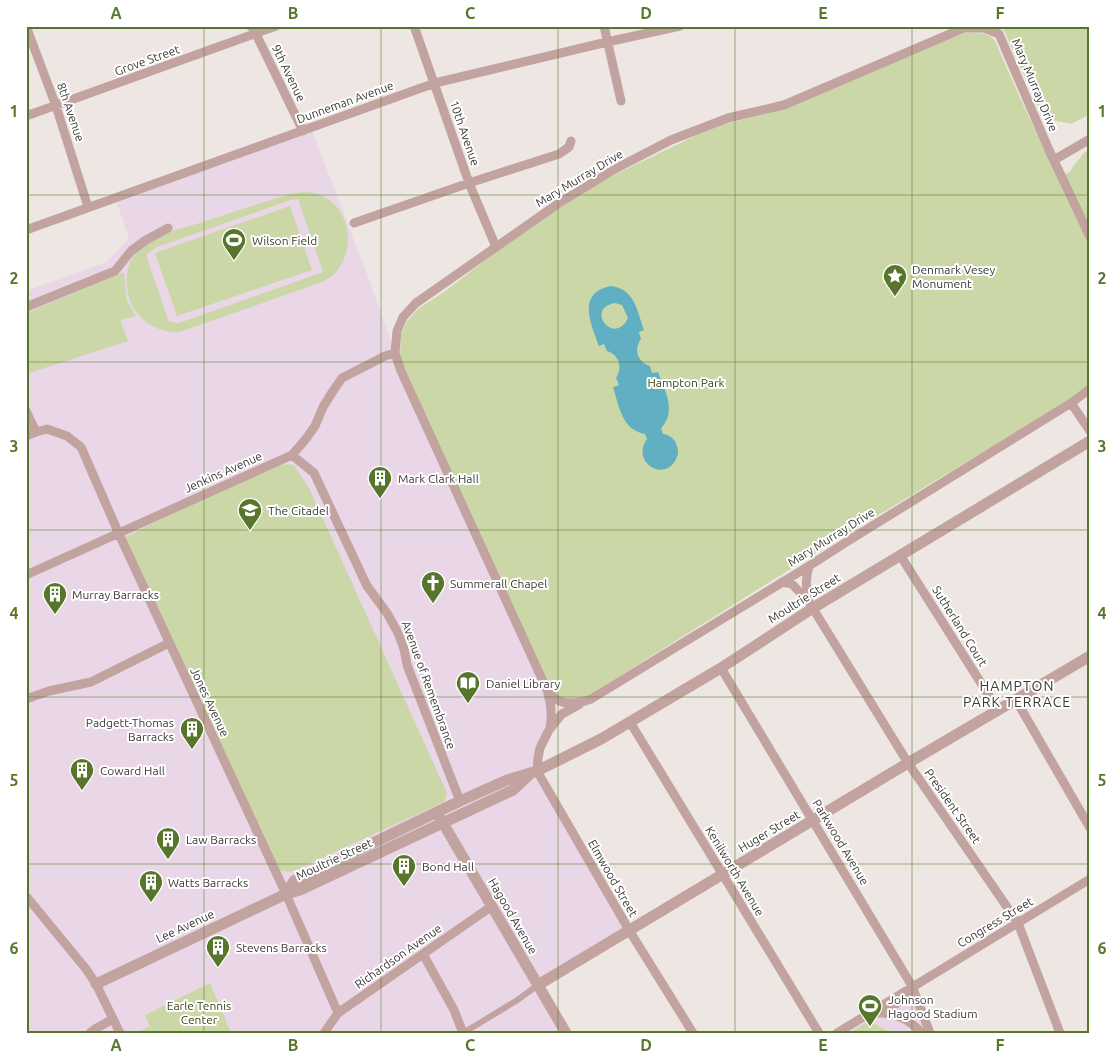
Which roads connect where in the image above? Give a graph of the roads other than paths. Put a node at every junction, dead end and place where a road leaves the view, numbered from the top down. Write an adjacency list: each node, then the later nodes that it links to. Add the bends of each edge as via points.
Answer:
1 (26, 26): 10 (street, 8th Avenue)
2 (276, 26): 6 (street, Grove Street)
3 (414, 26): 8 (street, 10th Avenue)
4 (604, 26): 7 (street)
5 (680, 26): 7 (street, Dunneman Avenue)
6 (254, 30): 10 (street, Grove Street); 12 (street, 9th Avenue)
7 (607, 42): 8 (street, Dunneman Avenue); 9 (street)
8 (435, 83): 12 (street, Dunneman Avenue); 16 (street, 10th Avenue)
9 (622, 101)
10 (56, 106): 11 (street, Grove Street); 17 (street, 8th Avenue)
11 (26, 116)
12 (303, 131): 17 (street, Dunneman Avenue)
13 (1090, 139): 15 (street)
14 (570, 141): 16 (street, via 569,147 559,154)
15 (1054, 160): 21 (street, Mary Murray Drive); 22 (street, Mary Murray Drive, via 1000,34 984,28 964,28 784,105 728,118 672,140 559,203)
16 (469, 183): 18 (street); 22 (street, 10th Avenue)
17 (88, 207): 20 (street, Dunneman Avenue)
18 (354, 223)
19 (168, 228): 23 (street, via 131,251 115,271)
20 (26, 230)
21 (1090, 237)
22 (496, 247): 24 (street, Mary Murray Drive, via 416,303 403,317 397,331)
23 (26, 307)
24 (395, 352): 32 (street, Jenkins Avenue, via 342,378 315,426); 42 (street, Mary Murray Drive)
25 (1090, 389): 26 (street, Mary Murray Drive)
26 (1071, 403): 28 (street); 35 (street, Mary Murray Drive)
27 (26, 411): 29 (street)
28 (1090, 431)
29 (36, 432): 30 (street); 33 (street, Jones Avenue, via 47,429 67,436 81,447)
30 (26, 436)
31 (1090, 441): 34 (street, Moultrie Street)
32 (292, 454): 33 (street, Jenkins Avenue); 51 (street, Avenue of Remembrance, via 314,474 367,586 398,633 406,665)
33 (119, 534): 36 (street, Jenkins Avenue); 39 (street, Jones Avenue)
34 (900, 555): 38 (street, Moultrie Street); 46 (street, Sutherland Court)
35 (809, 566): 37 (street, Mary Murray Drive); 38 (street, President Street, via 806,586)
36 (26, 575)
37 (782, 582): 38 (street, President Street, via 792,584); 45 (street, Mary Murray Drive)
38 (811, 605): 41 (street, Moultrie Street); 49 (street, President Street)
39 (170, 643): 43 (street, via 90,682); 58 (street, Jones Avenue)
40 (1090, 656): 44 (street, Huger Street)
41 (721, 668): 47 (street, Moultrie Street); 53 (street, Parkwood Avenue)
42 (547, 690): 45 (street, Mary Murray Drive, via 563,703); 48 (street, via 552,717)
43 (26, 699)
44 (1016, 700): 46 (street, Huger Street); 55 (street)
45 (582, 702): 48 (street, Mary Murray Drive, via 562,714)
46 (998, 710): 49 (street, Huger Street)
47 (630, 722): 50 (street, Moultrie Street); 56 (street, Kenilworth Avenue)
48 (549, 730): 50 (street, via 540,748)
49 (908, 763): 53 (street, Huger Street); 61 (street, President Street)
50 (534, 773): 51 (street, Moultrie Street, via 507,780); 54 (street, Moultrie Street, via 513,790); 62 (street, Elmwood Street)
51 (460, 801): 52 (street, Moultrie Street)
52 (437, 812): 54 (street, Hagood Avenue); 58 (street, Moultrie Street, via 294,881)
53 (813, 820): 56 (street, Huger Street); 66 (street, Parkwood Avenue)
54 (443, 823): 58 (street, Moultrie Street); 60 (street, Hagood Avenue)
55 (1090, 828)
56 (723, 875): 62 (street, Huger Street); 77 (street, Kenilworth Avenue)
57 (1090, 879): 61 (street, Congress Street)
58 (286, 894): 64 (street, Lee Avenue); 67 (street, Jones Avenue)
59 (26, 896): 64 (street)
60 (492, 906): 63 (street, Richardson Avenue); 65 (street, Hagood Avenue)
61 (1018, 923): 66 (street, Congress Street); 81 (street, President Street)
62 (629, 930): 65 (street, Huger Street); 76 (street, Elmwood Street)
63 (423, 954): 67 (street, Richardson Avenue); 74 (street)
64 (96, 984): 70 (street)
65 (538, 985): 74 (street, Huger Street); 75 (street, Hagood Avenue)
66 (912, 986): 68 (street, Congress Street, via 897,1004); 69 (street, Congress Street); 80 (street, Parkwood Avenue)
67 (338, 1013): 73 (street, Richardson Avenue)
68 (882, 1013): 69 (street, Congress Street); 79 (street, via 902,1017)
69 (863, 1017): 78 (street, Congress Street)
70 (113, 1019): 71 (street); 72 (street)
71 (90, 1033)
72 (120, 1033)
73 (324, 1033)
74 (463, 1033)
75 (566, 1033)
76 (693, 1033)
77 (819, 1033)
78 (837, 1033)
79 (922, 1033)
80 (930, 1033)
81 (1060, 1033)

